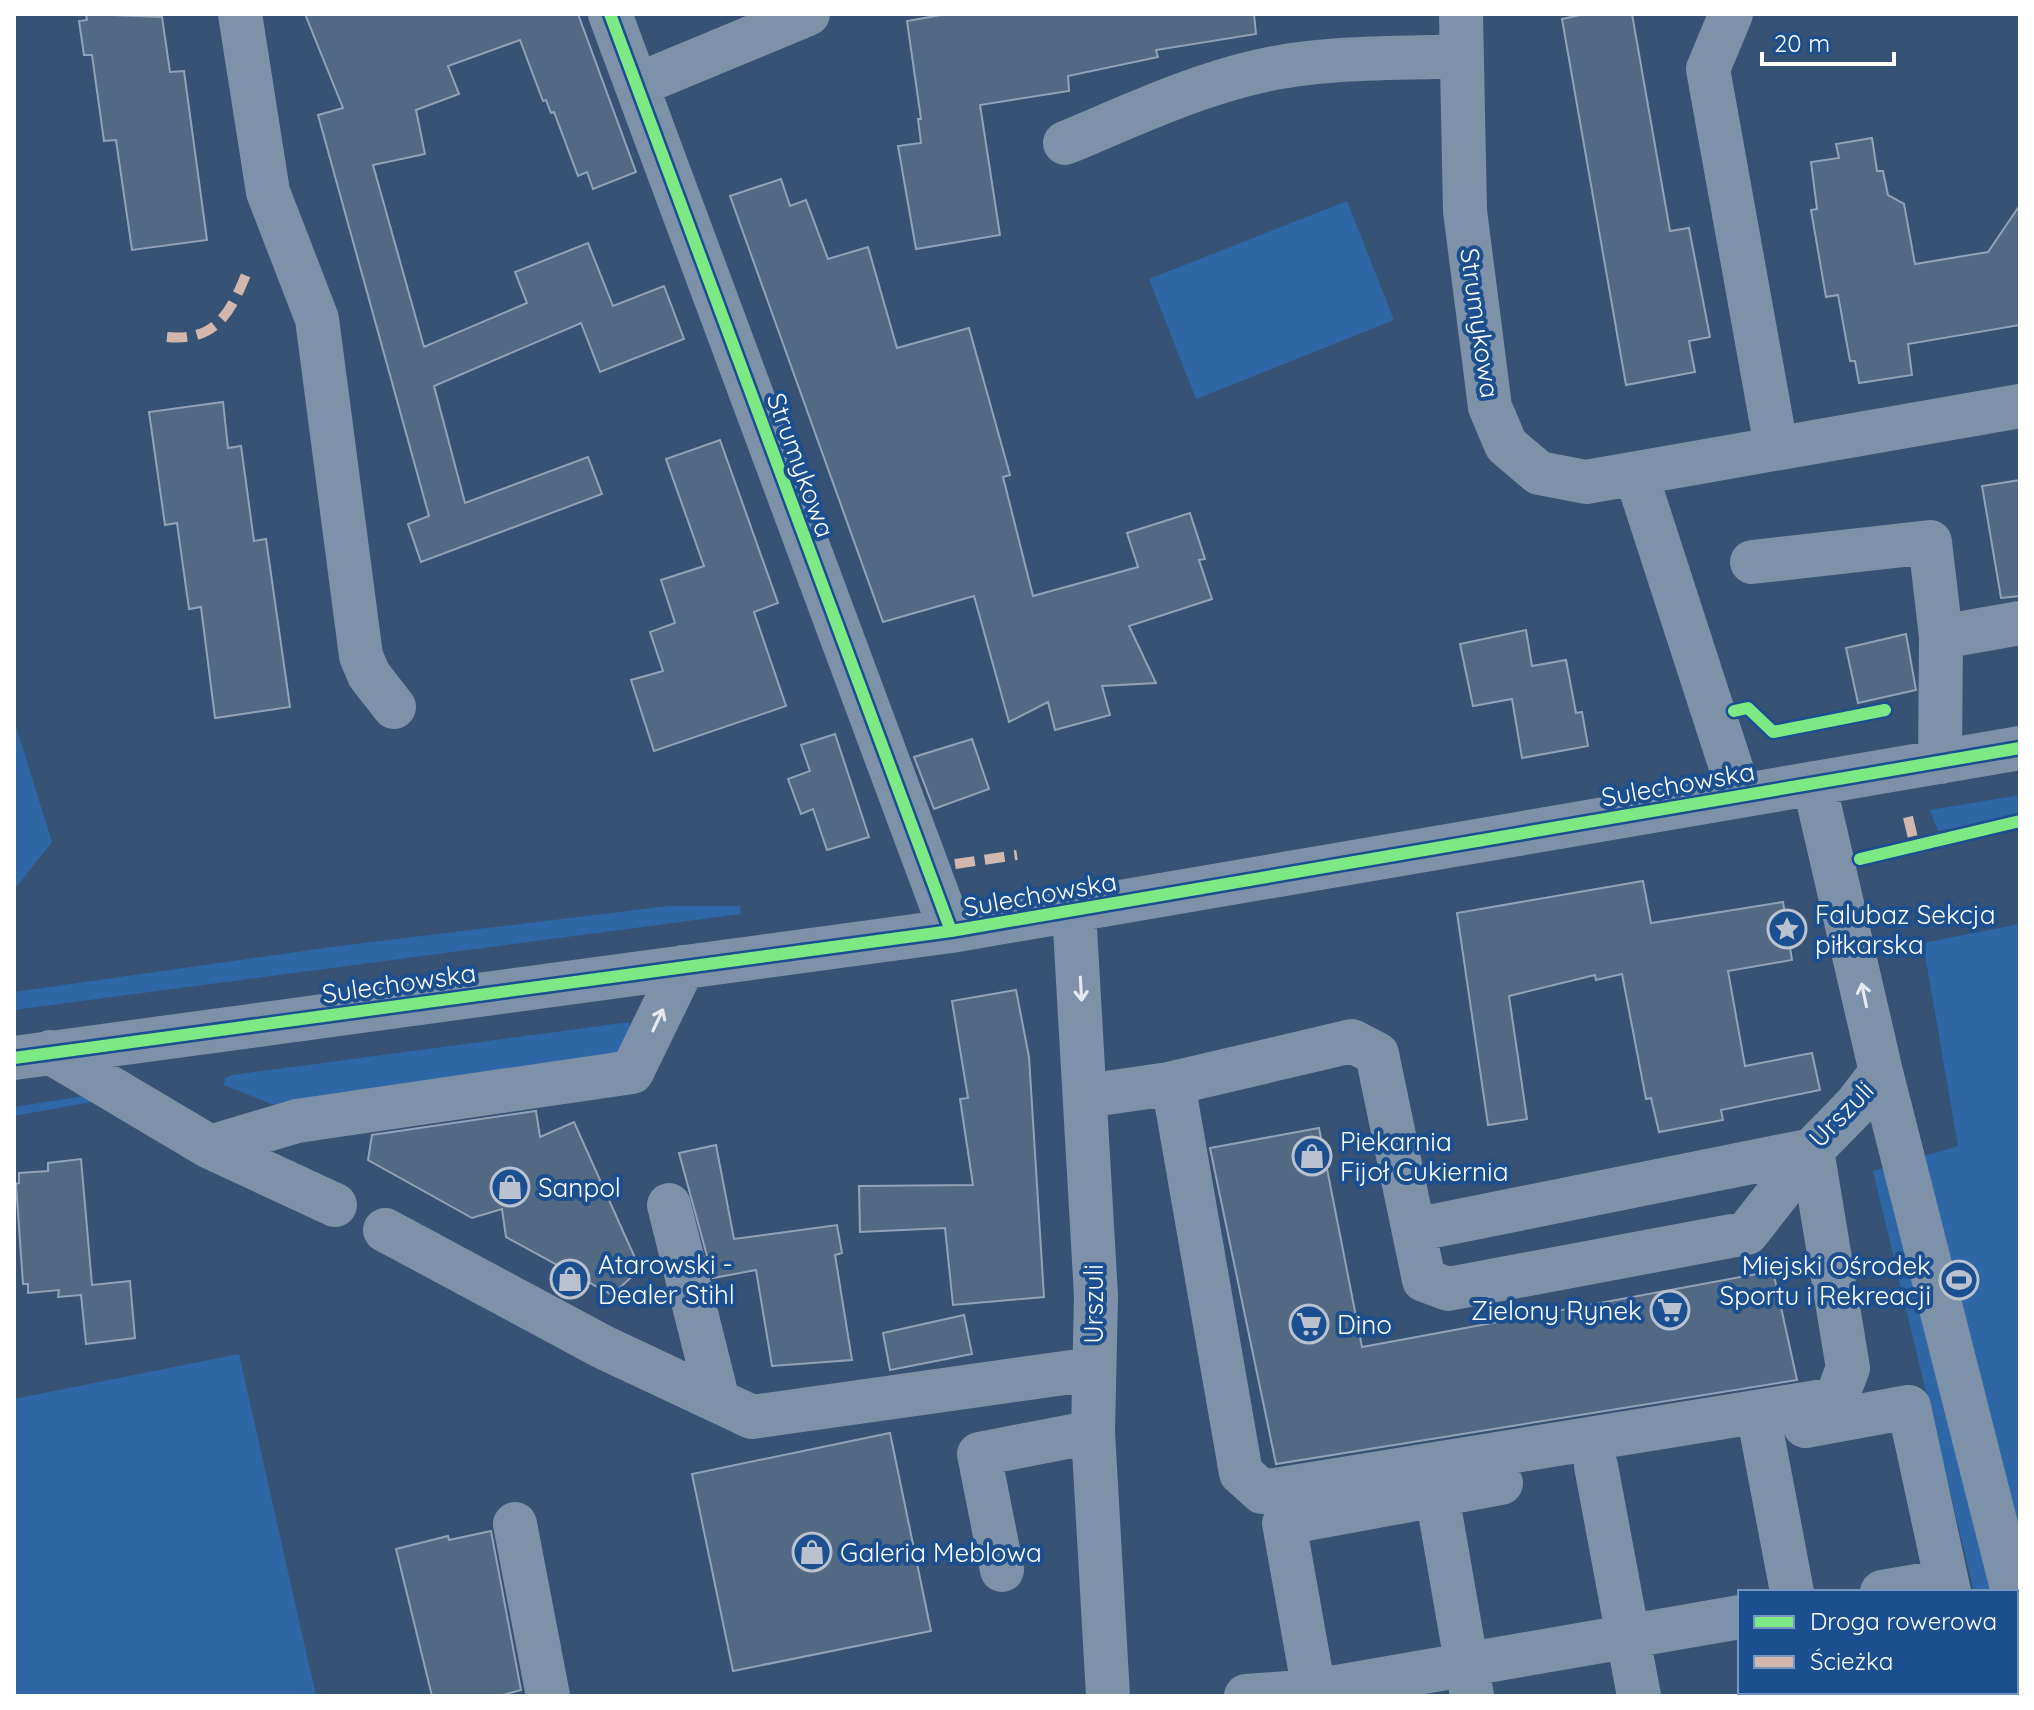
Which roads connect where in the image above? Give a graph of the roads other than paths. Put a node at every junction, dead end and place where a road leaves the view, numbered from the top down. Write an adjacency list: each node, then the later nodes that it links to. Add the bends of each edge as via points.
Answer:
1 (240, 14): 14 (street, via 268,192 317,319 361,656)
2 (610, 14): 6 (street, Strumykowa)
3 (808, 14): 6 (street)
4 (1731, 14): 9 (street, via 1708,69)
5 (1461, 35): 7 (street, Strumykowa, via 1260,71); 10 (street, Strumykowa, via 1465,211 1490,407 1506,445 1539,473 1586,482)
6 (637, 85): 20 (street, Strumykowa)
7 (1065, 143)
8 (2020, 406): 9 (street, Strumykowa)
9 (1776, 447): 10 (street, Strumykowa)
10 (1636, 474): 18 (street)
11 (1752, 562): 13 (street, via 1930,542)
12 (2020, 623): 13 (street)
13 (1941, 637): 16 (street)
14 (394, 707)
15 (2020, 748): 16 (street, Sulechowska)
16 (1940, 762): 17 (street, Sulechowska)
17 (1814, 783): 18 (street, Sulechowska); 23 (street, Urszuli, one-way to 17)
18 (1740, 795): 19 (street, Sulechowska)
19 (1074, 911): 20 (street, Sulechowska); 25 (street, Urszuli, one-way to 25)
20 (951, 931): 21 (street, Sulechowska)
21 (683, 967): 22 (street, Sulechowska); 26 (street, one-way to 21, via 297,1121 632,1072)
22 (32, 1055): 26 (street)
23 (1881, 1072): 27 (street, Urszuli); 43 (street)
24 (1173, 1083): 25 (street); 27 (street, via 1241,1473 1262,1492 1836,1399 1848,1368); 31 (street, via 1352,1041 1377,1054)
25 (1085, 1096): 32 (street, Urszuli, via 1096,1296)
26 (210, 1147): 28 (street)
27 (1812, 1150): 31 (street, Urszuli); 31 (street, via 1747,1233 1448,1289 1424,1280)
28 (335, 1205)
29 (669, 1205): 33 (street)
30 (385, 1230): 33 (street, via 603,1347)
31 (1414, 1230)
32 (1093, 1369): 33 (street, via 752,1417); 34 (street, Urszuli)
33 (718, 1401)
34 (1093, 1432): 39 (street, via 979,1454); 49 (street, Urszuli)
35 (1762, 1434): 36 (street); 40 (street, via 1909,1407); 41 (street)
36 (1596, 1466): 37 (street); 45 (street)
37 (1437, 1495): 46 (street); 47 (street, via 1284,1523)
38 (515, 1524): 48 (street)
39 (1002, 1570)
40 (1947, 1586): 42 (street)
41 (1792, 1590)
42 (1904, 1590)
43 (2012, 1590)
44 (1738, 1617): 45 (street)
45 (1628, 1636): 46 (street); 51 (street)
46 (1469, 1680): 47 (street)
47 (1314, 1691): 50 (street)
48 (548, 1696)
49 (1108, 1696)
50 (1246, 1696)
51 (1639, 1696)

